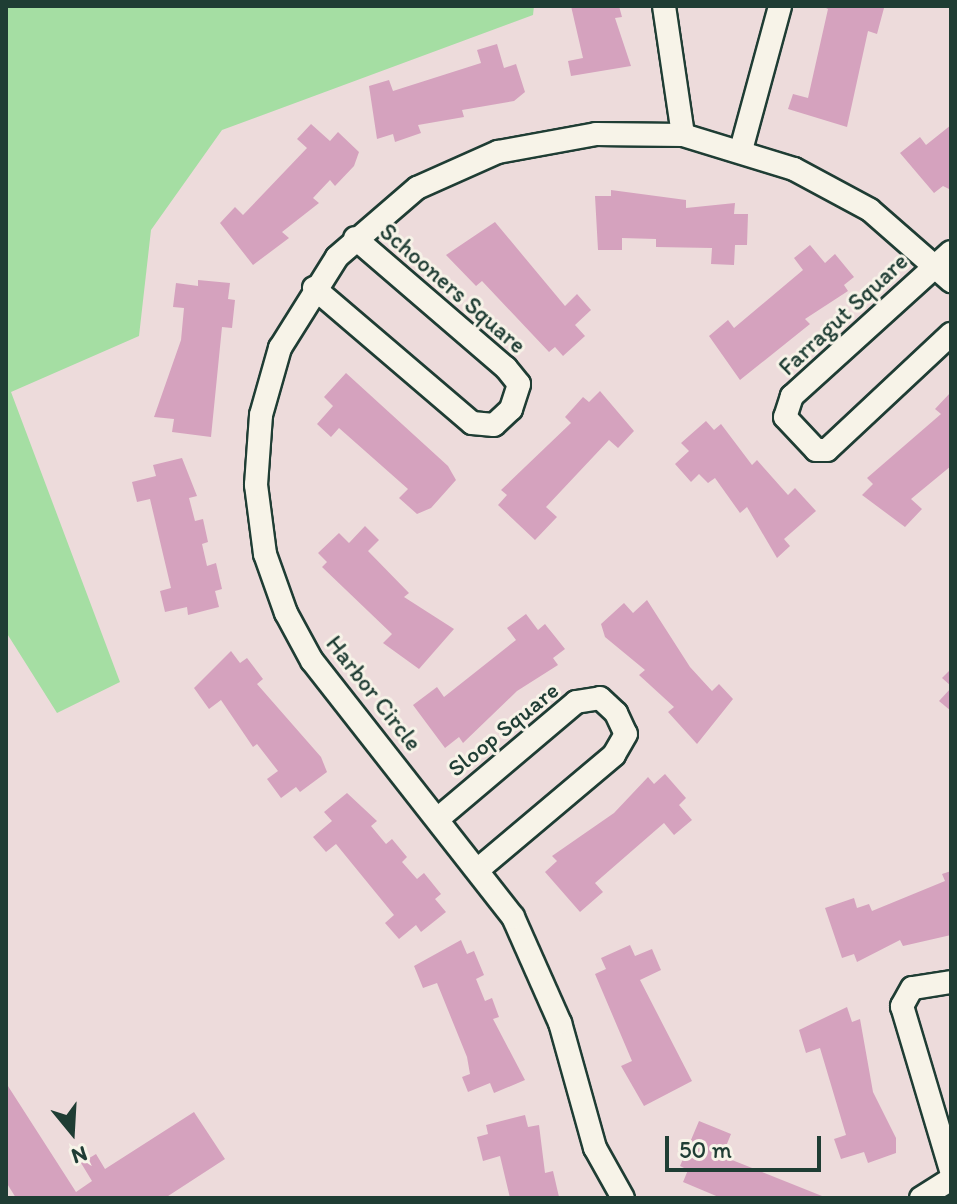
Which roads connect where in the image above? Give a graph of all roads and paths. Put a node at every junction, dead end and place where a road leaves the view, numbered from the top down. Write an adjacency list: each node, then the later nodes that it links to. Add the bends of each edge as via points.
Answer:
1 (664, 6): 3 (street)
2 (780, 6): 4 (street)
3 (683, 135): 4 (street, Harbor Circle); 5 (street, Harbor Circle, via 596,134 498,152 417,188)
4 (741, 150): 6 (street, Harbor Circle, via 844,194)
5 (355, 238): 8 (street, Harbor Circle); 8 (street, Schooners Square, via 515,378 519,394 511,409 494,425 472,423)
6 (944, 258): 7 (street, Harbor Circle); 9 (street, Farragut Square, via 792,396 785,417 816,450 827,450)
7 (951, 281)
8 (314, 288): 10 (street, Harbor Circle, via 280,348 261,415 256,485 265,554 312,661)
9 (951, 334)
10 (440, 817): 11 (street, Harbor Circle); 11 (street, Sloop Square, via 576,702 600,698 616,713 626,734 614,755)
11 (480, 868): 15 (street, Harbor Circle, via 540,970 595,1148)
12 (951, 982): 13 (street, via 912,988 902,1006)
13 (951, 1170)
14 (951, 1179): 16 (street)
15 (623, 1198)
16 (921, 1198)

